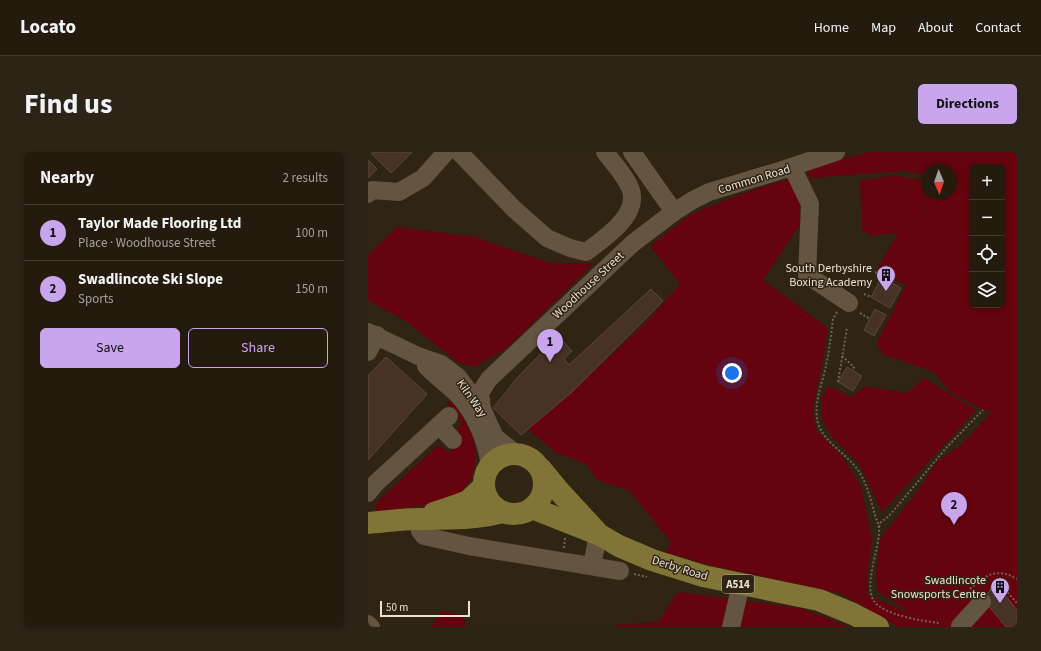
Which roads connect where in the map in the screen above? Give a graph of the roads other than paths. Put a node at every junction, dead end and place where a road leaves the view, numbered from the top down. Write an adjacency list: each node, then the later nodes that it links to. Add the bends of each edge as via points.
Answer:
1 (446, 152): 7 (street, via 423,178 399,192 372,190)
2 (459, 152): 3 (street, via 514,209 547,238 586,252 614,230 630,208 632,196 625,179)
3 (605, 152)
4 (632, 152): 8 (street)
5 (836, 152): 6 (street, Common Road)
6 (792, 167): 8 (street, Common Road, via 709,192); 9 (street, via 810,204 807,275)
7 (368, 194)
8 (674, 212): 14 (street, Woodhouse Street, via 633,243)
9 (853, 302)
10 (372, 333): 11 (street); 12 (street, Kiln Way)
11 (368, 352)
12 (418, 356): 13 (street, Kiln Way, via 441,364); 18 (street, Kiln Way, via 432,373 457,394 472,413 486,446)
13 (458, 377): 14 (street, via 470,380); 15 (street, Kiln Way)
14 (489, 379): 15 (street, via 480,393)
15 (482, 409): 17 (street, Kiln Way, via 495,437)
16 (453, 440): 21 (street, via 444,421)
17 (515, 453): 18 (main road, via 497,459); 19 (main road, via 533,460)
18 (490, 466): 20 (main road, via 485,475)
19 (540, 467): 22 (main road, via 544,489 540,500); 26 (main road, Derby Road / A514)
20 (484, 486): 23 (main road, via 487,497); 24 (main road, via 468,500)
21 (368, 493)
22 (532, 508): 23 (main road, via 523,513); 26 (main road, Derby Road / A514)
23 (503, 512): 24 (main road, via 450,520)
24 (416, 519): 25 (main road); 27 (street, via 424,536)
25 (368, 523)
26 (600, 535): 27 (street); 29 (main road, Derby Road / A514, via 652,560 703,576)
27 (592, 566): 28 (street)
28 (626, 572)
29 (741, 584): 34 (street); 35 (main road, Derby Road / A514, via 819,600)
30 (976, 595): 32 (street)
31 (368, 624): 33 (street)
32 (960, 626)
33 (371, 627)
34 (732, 627)
35 (878, 627)

